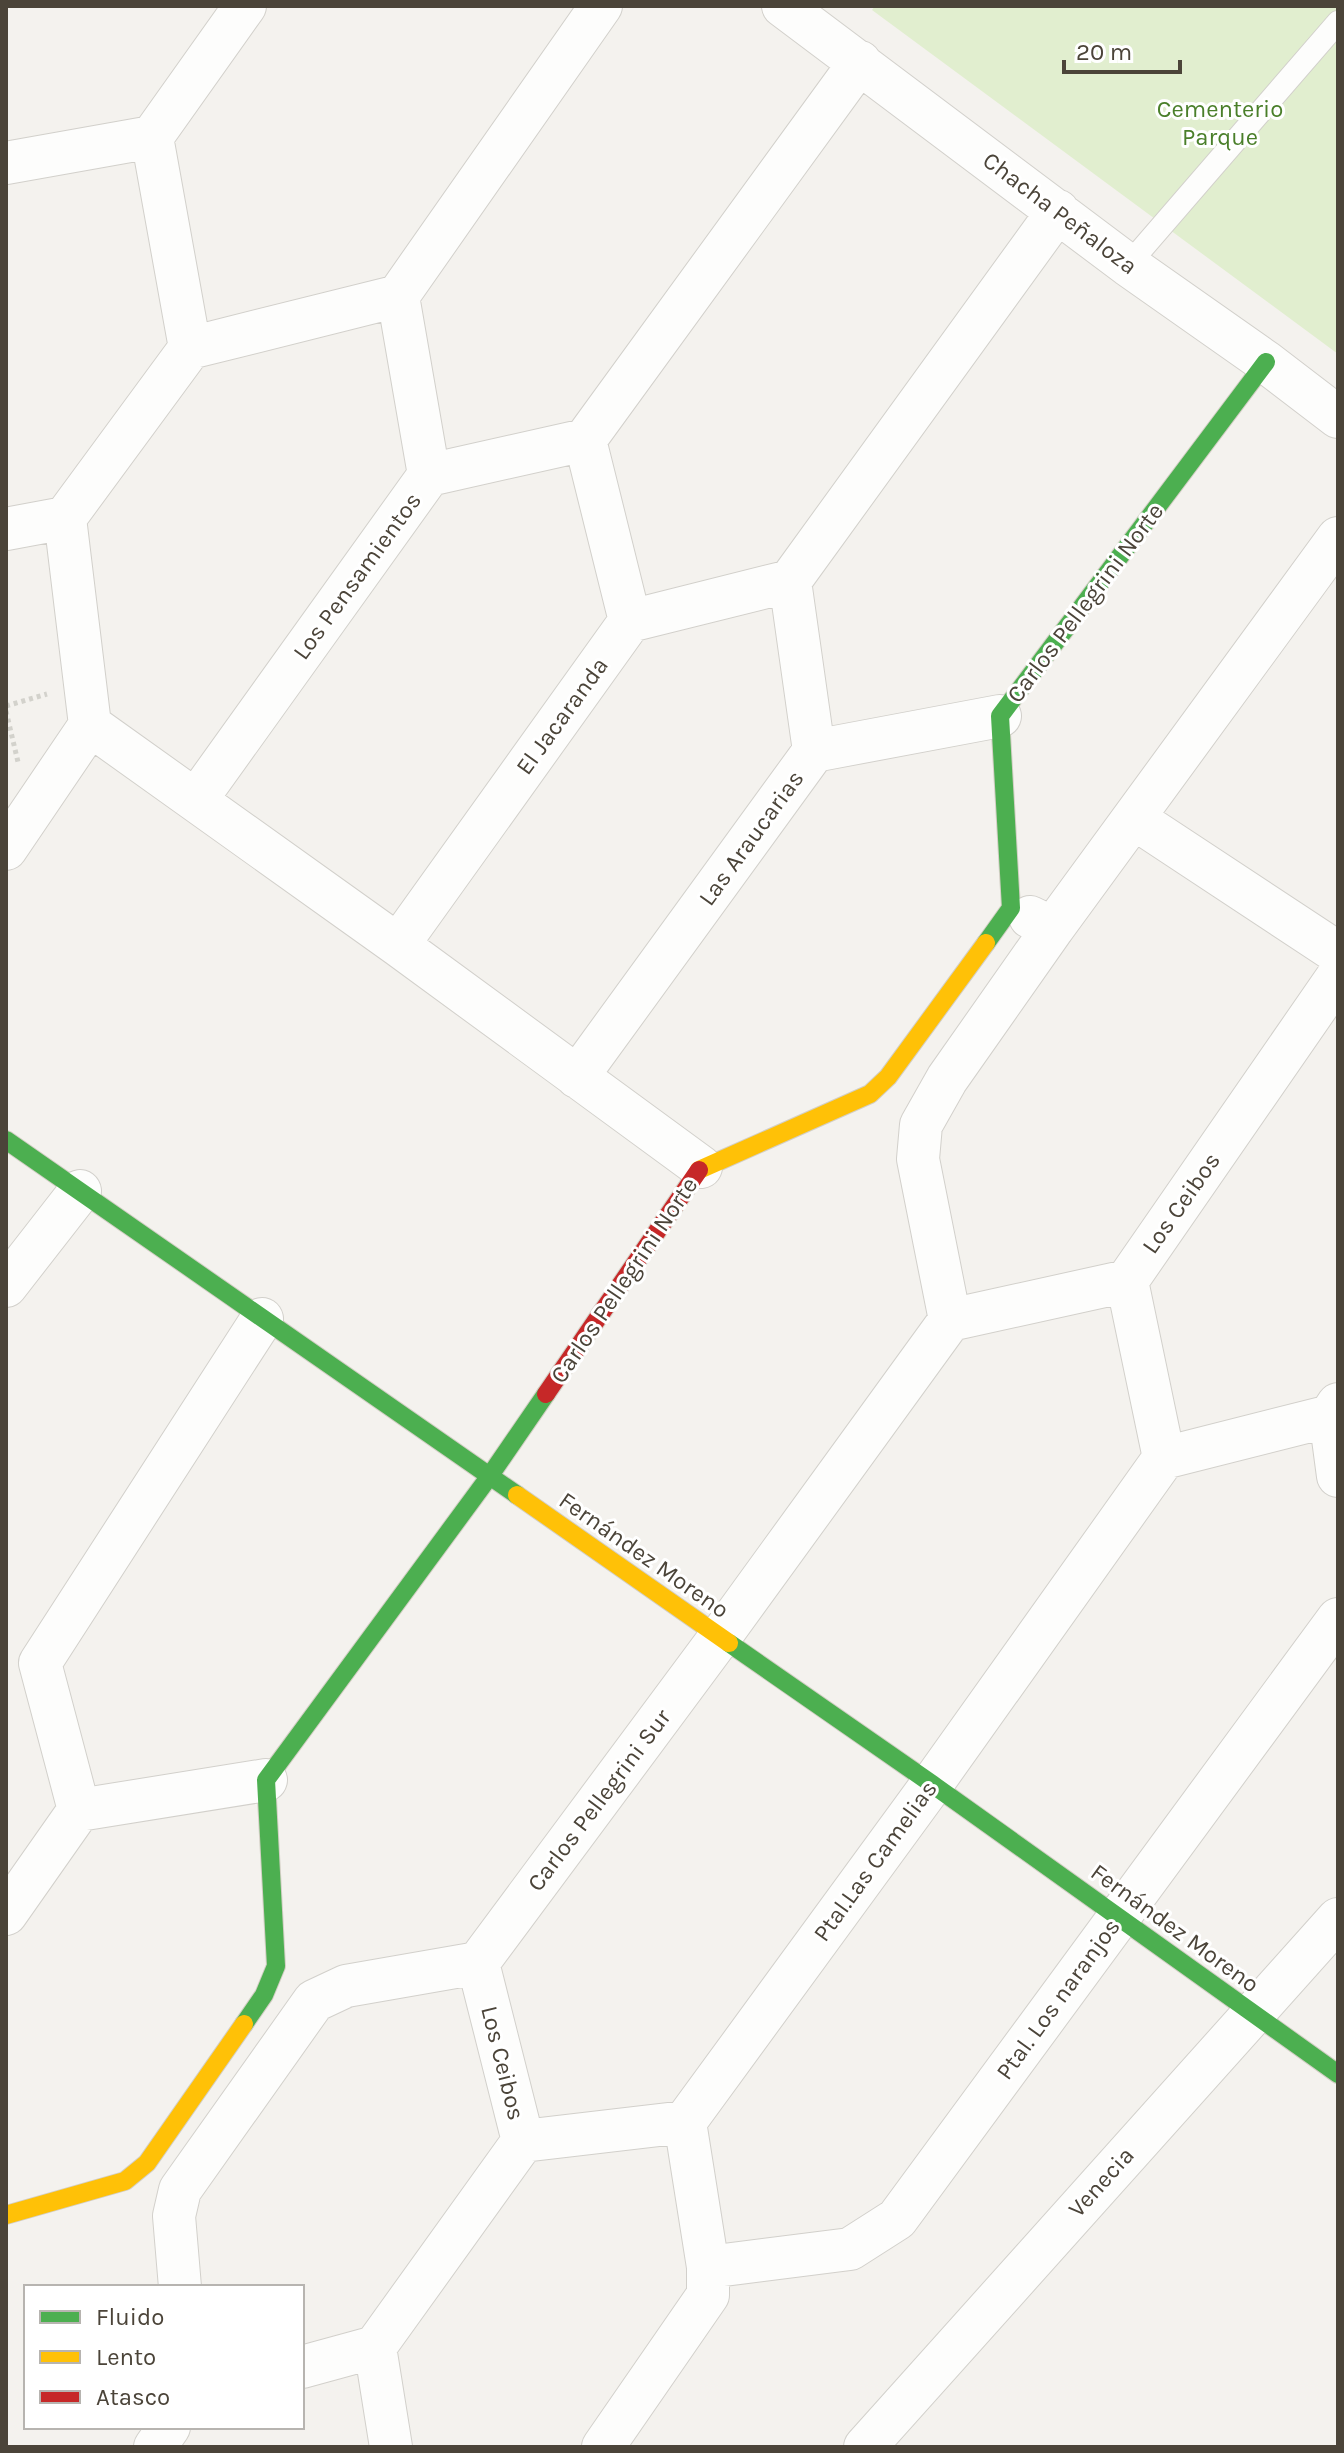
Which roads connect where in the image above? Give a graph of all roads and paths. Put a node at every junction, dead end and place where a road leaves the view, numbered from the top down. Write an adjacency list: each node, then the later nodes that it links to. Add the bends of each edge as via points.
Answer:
1 (245, 6): 6 (street)
2 (601, 6): 10 (street)
3 (783, 6): 5 (street, Chacha Peñaloza)
4 (1338, 22): 9 (lane)
5 (860, 62): 8 (street, Chacha Peñaloza); 14 (street)
6 (152, 137): 7 (street); 11 (street)
7 (6, 163)
8 (1058, 211): 9 (street, Chacha Peñaloza); 19 (street)
9 (1128, 265): 12 (street, Chacha Peñaloza)
10 (398, 296): 11 (street); 15 (street, Los Pensamientos)
11 (190, 348): 16 (street)
12 (1266, 362): 13 (street, Chacha Peñaloza); 23 (street, Carlos Pellegrini Norte)
13 (1338, 417)
14 (585, 440): 15 (street); 20 (street)
15 (429, 475): 27 (street, Los Pensamientos)
16 (65, 518): 17 (street); 24 (street)
17 (6, 529)
18 (1338, 538): 28 (street)
19 (790, 581): 20 (street); 25 (street)
20 (630, 621): 32 (street, El Jacaranda)
21 (56, 691): 22 (path)
22 (6, 708): 26 (path)
23 (1000, 716): 25 (street, Las Araucarias); 30 (street, Carlos Pellegrini Norte)
24 (90, 725): 27 (street); 29 (street)
25 (814, 751): 35 (street, Las Araucarias)
26 (20, 775)
27 (196, 800): 32 (street)
28 (1135, 819): 31 (street); 33 (street)
29 (6, 849)
30 (1011, 908): 31 (street); 36 (street, Carlos Pellegrini Norte, via 888,1077)
31 (1053, 928): 37 (street, via 947,1079)
32 (398, 945): 35 (street)
33 (1338, 953)
34 (1338, 976): 41 (street, Los Ceibos)
35 (577, 1077): 39 (street)
36 (870, 1094): 37 (street); 39 (street, Carlos Pellegrini Norte)
37 (921, 1125): 44 (street, via 918,1159)
38 (6, 1140): 40 (street, Fernández Moreno)
39 (701, 1167): 48 (street, Carlos Pellegrini Norte)
40 (80, 1191): 42 (street); 43 (street, Fernández Moreno)
41 (1127, 1281): 44 (street); 46 (street)
42 (6, 1286)
43 (262, 1319): 48 (street, Fernández Moreno); 51 (street)
44 (950, 1320): 50 (street, Carlos Pellegrini Sur)
45 (1334, 1410): 46 (street); 47 (street)
46 (1164, 1458): 53 (street, Ptal.Las Camelias)
47 (1338, 1476)
48 (489, 1477): 50 (street, Fernández Moreno); 52 (street, Carlos Pellegrini Norte)
49 (1338, 1619): 56 (street, Ptal. Los naranjos)
50 (720, 1637): 53 (street, Fernández Moreno); 58 (street, Carlos Pellegrini Sur)
51 (23, 1666): 54 (street)
52 (266, 1780): 54 (street); 59 (street, via 276,1966)
53 (932, 1784): 56 (street, Fernández Moreno); 63 (street, Ptal.Las Camelias)
54 (79, 1810): 55 (street)
55 (6, 1914)
56 (1119, 1917): 61 (street, Fernández Moreno); 68 (street, Ptal. Los naranjos, via 897,2219 850,2249)
57 (1338, 1919): 61 (street, Venecia)
58 (478, 1963): 60 (street); 64 (street, Los Ceibos)
59 (270, 1980): 60 (street); 65 (street)
60 (330, 1993): 66 (street)
61 (1252, 2013): 62 (street, Fernández Moreno); 76 (street, Venecia)
62 (1338, 2074)
63 (685, 2122): 64 (street); 68 (street)
64 (523, 2141): 70 (street, Los Ceibos)
65 (147, 2163): 66 (street); 67 (street, via 125,2181)
66 (180, 2190): 69 (street, via 174,2216)
67 (6, 2215)
68 (708, 2267): 75 (street, via 708,2295)
69 (180, 2285)
70 (375, 2347): 71 (street); 74 (street)
71 (304, 2366)
72 (168, 2429): 73 (street)
73 (155, 2447)
74 (391, 2447)
75 (603, 2447)
76 (865, 2447)

